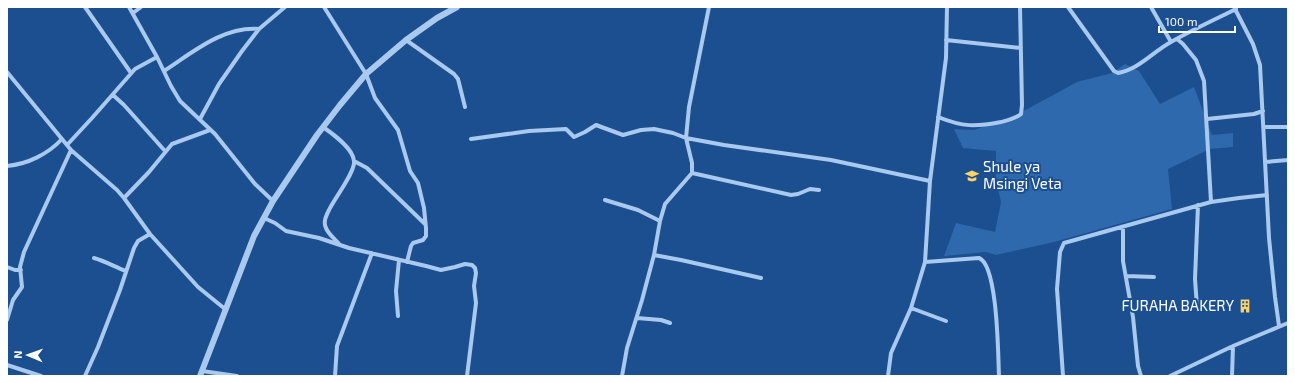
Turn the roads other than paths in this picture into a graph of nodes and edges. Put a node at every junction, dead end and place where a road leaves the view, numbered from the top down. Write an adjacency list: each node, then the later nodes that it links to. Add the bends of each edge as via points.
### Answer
1 (85, 7): 23 (street)
2 (129, 7): 13 (street)
3 (141, 7): 13 (street)
4 (285, 7): 14 (street)
5 (324, 7): 24 (street)
6 (458, 7): 16 (street)
7 (709, 7): 35 (street, via 689,107)
8 (947, 7): 17 (street)
9 (1020, 7): 19 (street)
10 (1068, 7): 18 (street, via 1118,73)
11 (1151, 7): 18 (street)
12 (1235, 8): 15 (street); 27 (street, via 1253,44 1260,65)
13 (133, 13): 20 (street)
14 (259, 29): 21 (street, via 239,30 212,40); 29 (street, via 230,67)
15 (1176, 39): 18 (street); 30 (street, via 1190,51 1201,70)
16 (406, 40): 24 (street); 26 (street, via 454,74 458,79)
17 (946, 40): 19 (street); 28 (street)
18 (1171, 42)
19 (1021, 48): 28 (street, via 1022,105 1021,114 1016,119 969,126)
20 (158, 57): 21 (street); 23 (street, via 140,65)
21 (164, 71): 29 (street, via 180,101)
22 (7, 72): 36 (street)
23 (131, 73): 25 (street)
24 (366, 74): 31 (street); 56 (street, via 375,98 401,137 408,166 420,187)
25 (113, 95): 38 (street); 40 (street)
26 (465, 107)
27 (1263, 111): 30 (street); 32 (street)
28 (938, 117): 46 (street)
29 (200, 119): 34 (street)
30 (1207, 119): 52 (street)
31 (323, 127): 42 (street, via 341,140); 51 (street)
32 (1264, 127): 33 (street); 43 (street)
33 (1288, 127)
34 (210, 130): 40 (street, via 172,144); 51 (street, via 255,184)
35 (686, 138): 37 (street, via 650,129 622,135 596,125 574,137 566,129); 45 (street); 46 (street, via 830,160)
36 (62, 139): 38 (street); 44 (street, via 39,157)
37 (471, 139)
38 (67, 145): 39 (street)
39 (71, 150): 49 (street); 67 (street, via 24,252)
40 (165, 152): 49 (street)
41 (1288, 160): 43 (street)
42 (354, 161): 56 (street, via 372,172); 59 (street, via 325,219 326,229)
43 (1265, 162): 48 (street)
44 (7, 166)
45 (692, 173): 47 (street, via 791,195 810,189); 55 (street, via 665,204)
46 (930, 181): 65 (street)
47 (819, 190)
48 (1267, 195): 52 (street); 81 (street)
49 (124, 198): 58 (street)
50 (605, 200): 55 (street, via 638,210)
51 (273, 201): 54 (street)
52 (1211, 202): 53 (street)
53 (1198, 206): 57 (street); 72 (street, via 1195,279)
54 (264, 218): 59 (street, via 275,222 286,231); 74 (street, via 254,236)
55 (660, 221): 61 (street)
56 (426, 225): 64 (street, via 425,239 410,246)
57 (1123, 227): 69 (street, via 1123,261); 93 (street, via 1069,241 1062,246 1058,261 1057,288)
58 (150, 234): 68 (street, via 138,241); 74 (street, via 198,287)
59 (340, 245): 60 (street)
60 (372, 252): 63 (street); 88 (street, via 337,346)
61 (654, 255): 71 (street); 76 (street)
62 (94, 258): 68 (street)
63 (399, 260): 64 (street); 75 (street, via 396,291)
64 (407, 262): 89 (street, via 441,270 469,263 475,268 476,303)
65 (925, 262): 73 (street); 92 (street, via 979,258 987,264 995,305)
66 (7, 267): 67 (street)
67 (21, 270): 77 (street, via 22,287 13,300)
68 (126, 270): 86 (street)
69 (1126, 276): 70 (street); 94 (street)
70 (1154, 277)
71 (761, 278)
72 (1197, 307)
73 (911, 308): 78 (street); 91 (street, via 892,352)
74 (225, 309): 84 (street)
75 (398, 316)
76 (637, 318): 79 (street); 90 (street, via 627,348)
77 (7, 320)
78 (946, 321)
79 (670, 323)
80 (1288, 324): 81 (street)
81 (1279, 326): 82 (street)
82 (1233, 346): 95 (street); 96 (street)
83 (7, 365): 85 (street)
84 (201, 373): 87 (street)
85 (41, 376)
86 (85, 376)
87 (237, 376)
88 (335, 376)
89 (467, 376)
90 (622, 376)
91 (888, 376)
92 (999, 376)
93 (1063, 376)
94 (1141, 376)
95 (1170, 376)
96 (1232, 376)

